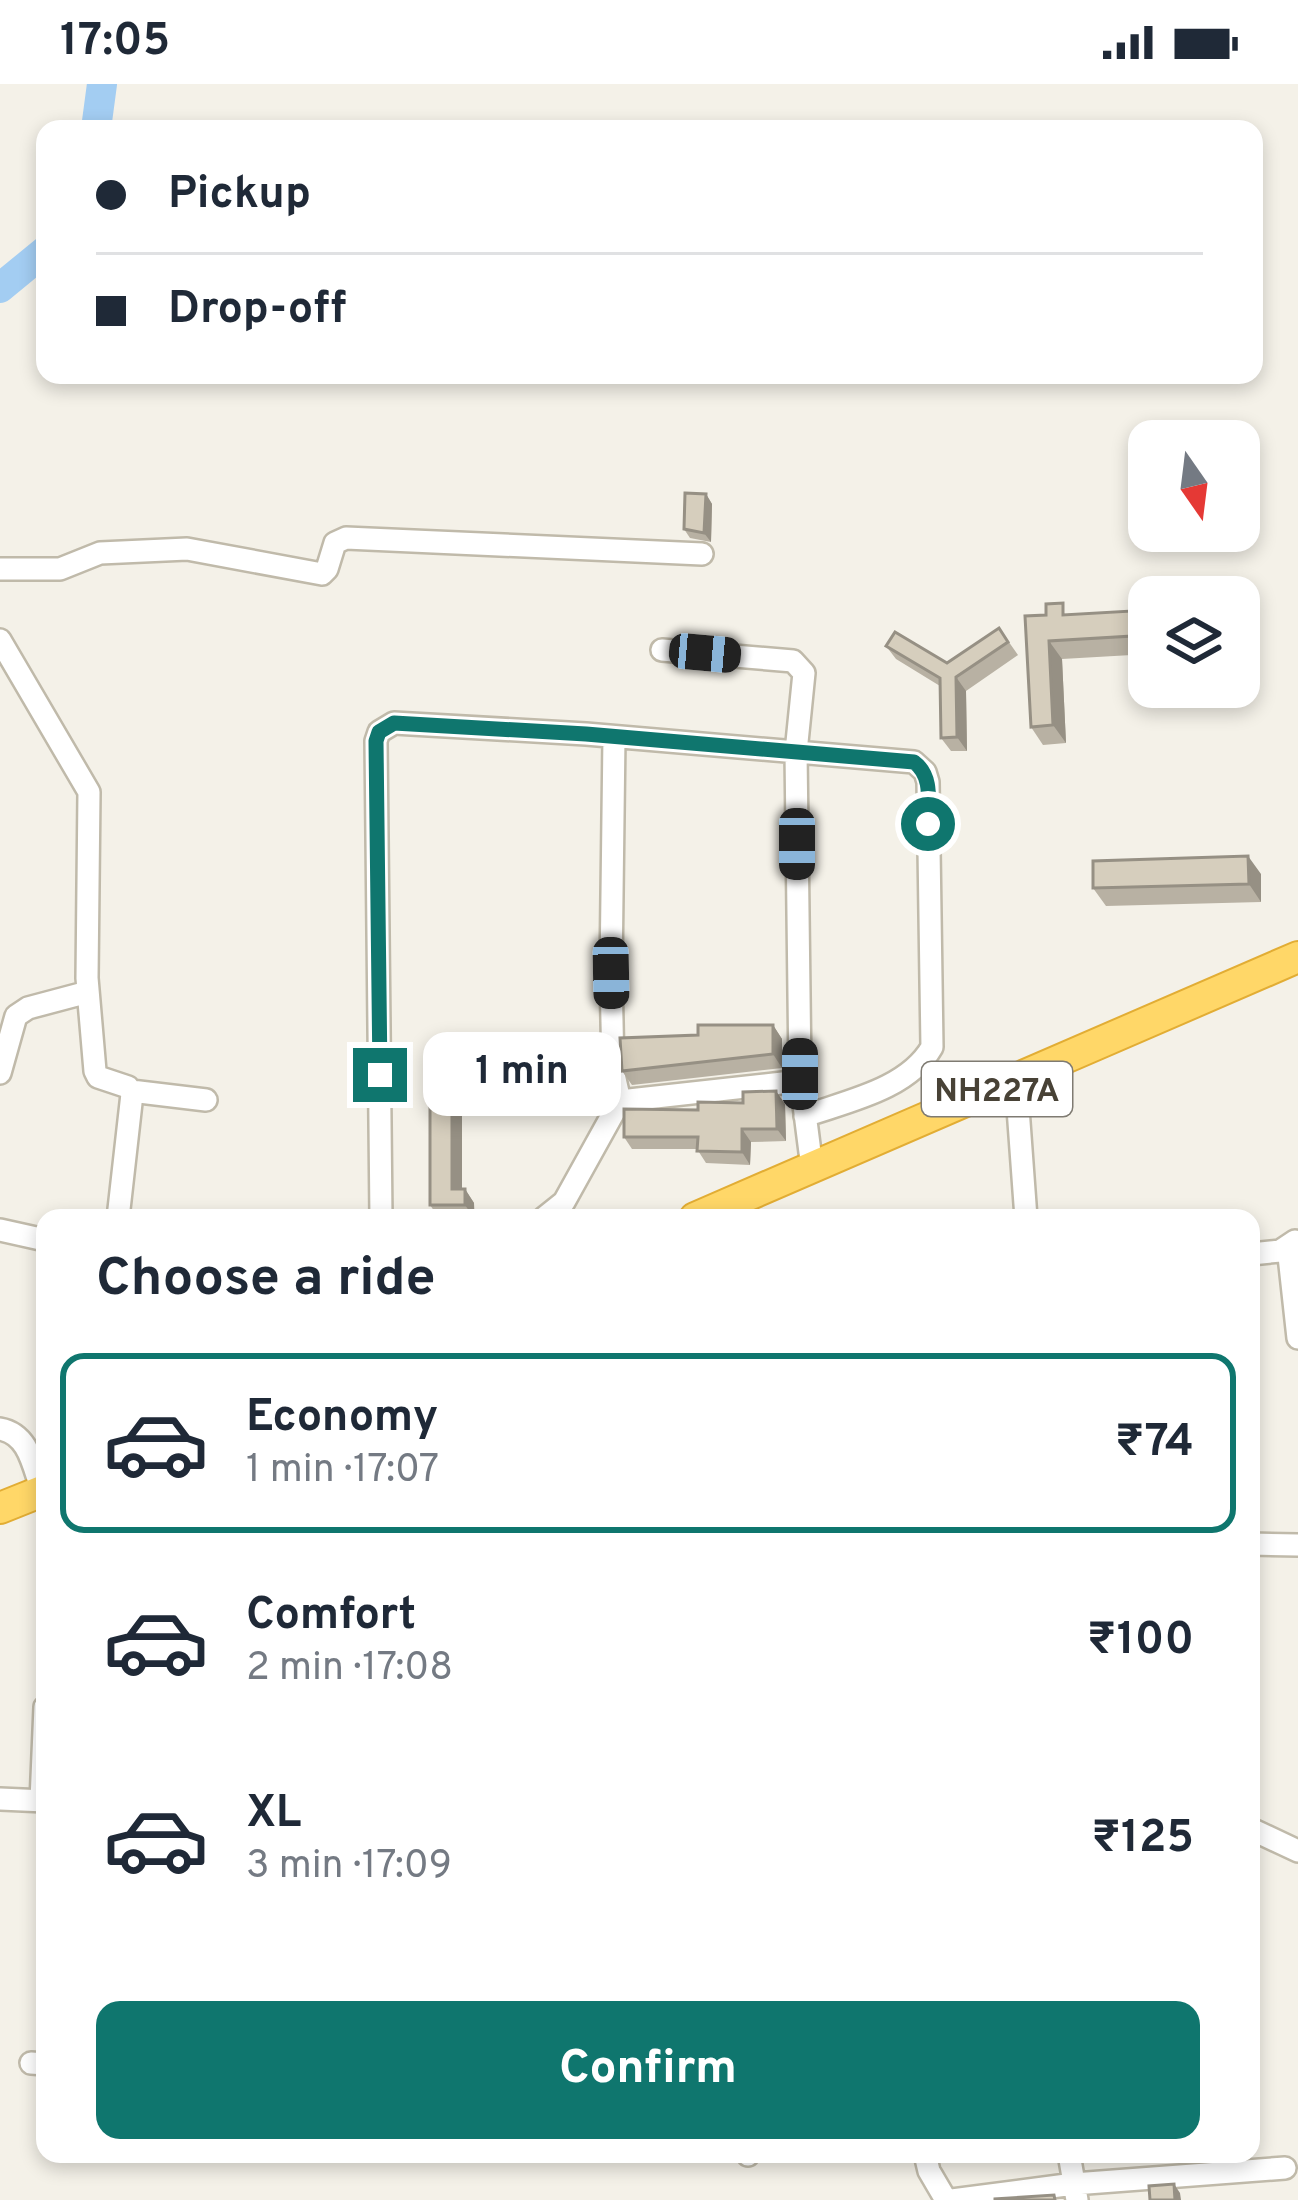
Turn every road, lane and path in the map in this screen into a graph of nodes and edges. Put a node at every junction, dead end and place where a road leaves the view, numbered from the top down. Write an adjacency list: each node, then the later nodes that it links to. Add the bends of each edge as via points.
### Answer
1 (702, 554): 2 (street, via 346,538 335,543 322,574 188,548 100,553 60,569)
2 (0, 569)
3 (0, 640): 8 (street, via 89,792)
4 (662, 650): 6 (street, via 798,663 804,673)
5 (614, 737): 6 (street); 14 (street, via 611,973); 18 (street, via 394,723 379,732)
6 (796, 752): 10 (street); 15 (street, via 914,762 928,782 932,1047 916,1069 885,1087)
7 (1298, 957): 11 (highway, NH227A)
8 (88, 992): 9 (street, via 16,1016); 12 (street, via 96,1074)
9 (0, 1073)
10 (800, 1081): 14 (street); 15 (street)
11 (1016, 1081): 16 (highway, NH227A); 21 (street)
12 (131, 1091): 13 (street); 17 (street)
13 (206, 1100)
14 (620, 1100): 19 (street)
15 (805, 1116): 16 (street)
16 (812, 1168): 20 (highway, NH227A)
17 (119, 1209)
18 (381, 1209)
19 (555, 1209)
20 (716, 1209)
21 (1025, 1209)
22 (0, 1230): 23 (street)
23 (36, 1238)
24 (1293, 1243): 25 (street); 26 (street)
25 (1260, 1252)
26 (1298, 1338)
27 (0, 1429): 28 (street, via 24,1443)
28 (36, 1471)
29 (36, 1493): 30 (highway)
30 (0, 1508)
31 (1260, 1544): 32 (street)
32 (1298, 1545)
33 (0, 1799): 34 (street)
34 (36, 1801)
35 (1260, 1833): 36 (street)
36 (1298, 1851)
37 (928, 2163): 40 (street)
38 (1285, 2168): 39 (street)
39 (1076, 2192): 40 (street)
40 (949, 2200)

